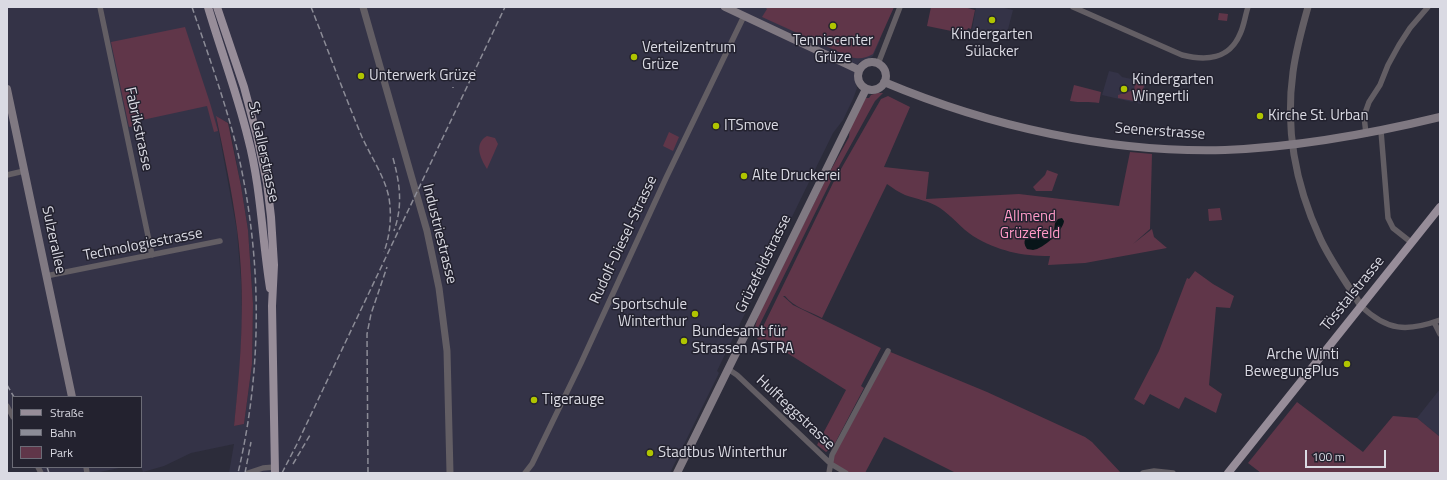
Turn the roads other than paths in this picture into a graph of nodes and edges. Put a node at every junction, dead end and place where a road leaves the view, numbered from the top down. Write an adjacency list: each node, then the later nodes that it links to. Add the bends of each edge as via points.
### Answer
1 (100, 7): 26 (street, Fabrikstrasse)
2 (208, 7): 28 (main road, St. Gallerstrasse, via 248,138 258,185)
3 (217, 7): 28 (main road, St. Gallerstrasse, via 244,87 264,170 274,246)
4 (363, 7): 41 (street, Industriestrasse, via 427,231 438,282 447,351)
5 (725, 7): 11 (main road)
6 (900, 7): 12 (street)
7 (1073, 7): 8 (street, via 1182,55 1206,59 1222,54 1233,45 1240,33)
8 (1248, 7)
9 (1308, 7): 20 (street, via 1293,72 1290,102)
10 (1428, 7): 19 (street, via 1399,45 1369,102 1364,116)
11 (744, 16): 13 (main road); 42 (street, Rudolf-Diesel-Strasse, via 581,363 532,464)
12 (878, 64): 13 (main road, via 870,62); 14 (main road, via 884,69)
13 (859, 70): 16 (main road, via 858,79)
14 (884, 82): 16 (main road, via 874,90); 20 (main road, Seenerstrasse, via 929,100 989,119 1096,142 1212,150)
15 (7, 89): 21 (main road, Sulzerallee)
16 (866, 89): 34 (main road, Grüzefeldstrasse)
17 (1440, 117): 18 (main road, Seenerstrasse)
18 (1381, 131): 19 (main road, Seenerstrasse); 25 (street, via 1388,218 1393,228)
19 (1366, 134): 20 (main road, Seenerstrasse)
20 (1292, 145): 29 (street, via 1298,177 1314,223 1327,251)
21 (24, 171): 22 (street); 27 (main road, Sulzerallee)
22 (7, 175)
23 (1440, 207): 25 (main road, Tösstalstrasse)
24 (220, 241): 26 (street, Technologiestrasse)
25 (1412, 243): 29 (main road, Tösstalstrasse)
26 (152, 255): 27 (street, Technologiestrasse)
27 (46, 276): 35 (main road, Sulzerallee)
28 (272, 306): 39 (main road, St. Gallerstrasse)
29 (1361, 306): 31 (street, via 1384,323 1396,327 1412,328); 48 (main road, Tösstalstrasse)
30 (1440, 320): 31 (street)
31 (1434, 322): 32 (street)
32 (1440, 334)
33 (888, 351): 38 (street, via 832,455)
34 (728, 369): 38 (street, Hulfteggstrasse, via 737,374); 43 (main road, Grüzefeldstrasse)
35 (72, 396)
36 (7, 406): 37 (street)
37 (12, 415)
38 (831, 464): 44 (street); 45 (street, Hulfteggstrasse)
39 (275, 470): 40 (street, via 263,468)
40 (248, 473)
41 (450, 473)
42 (525, 473)
43 (677, 473)
44 (829, 473)
45 (846, 473)
46 (1143, 473): 47 (street)
47 (1173, 473)
48 (1228, 473)

